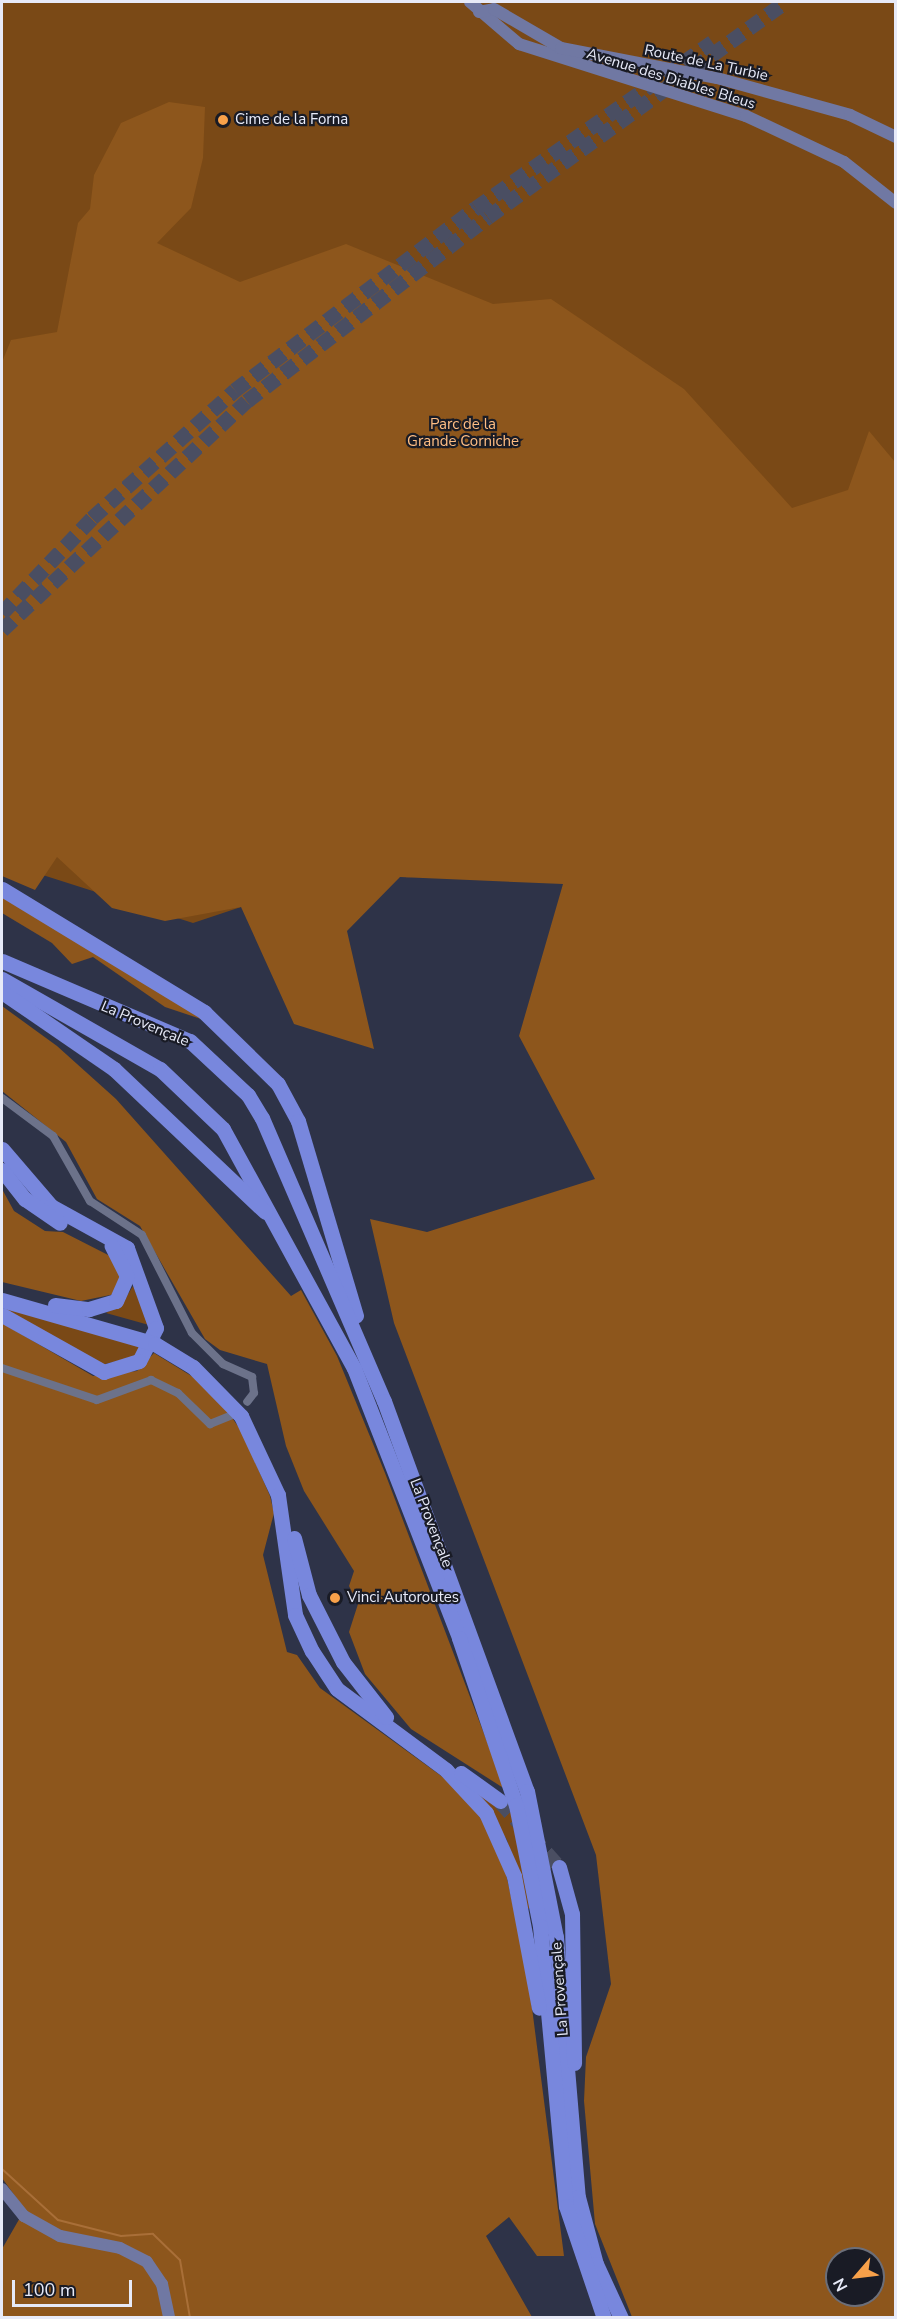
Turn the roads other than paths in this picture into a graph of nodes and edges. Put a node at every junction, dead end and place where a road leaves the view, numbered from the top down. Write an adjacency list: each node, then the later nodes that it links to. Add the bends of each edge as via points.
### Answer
1 (470, 2): 2 (main road, Avenue des Diables Bleus)
2 (478, 12): 3 (main road, Route de La Turbie, via 494,9 561,48 717,78 850,115); 4 (main road, Avenue des Diables Bleus, via 538,53 746,116 844,162)
3 (896, 137)
4 (896, 203)
5 (2, 889): 20 (highway, via 204,1012 278,1084 298,1120)
6 (2, 961): 20 (highway, La Provençale, via 190,1041 248,1095)
7 (2, 979): 12 (highway, La Provençale, via 177,1082 228,1135)
8 (2, 992): 12 (highway, via 114,1069)
9 (2, 1098): 21 (street, via 52,1136 90,1201 142,1235 192,1333 223,1364 252,1377 254,1393)
10 (2, 1149): 16 (highway, via 51,1206 127,1248 156,1328 139,1361 104,1372 87,1368)
11 (2, 1170): 15 (highway, via 42,1212 115,1248 126,1269 122,1294 107,1306)
12 (276, 1222): 25 (highway, La Provençale, via 364,1391 503,1762 540,1926)
13 (2, 1291): 15 (highway)
14 (2, 1300): 17 (highway)
15 (43, 1304): 17 (highway)
16 (2, 1316)
17 (134, 1331): 18 (highway)
18 (169, 1347): 23 (highway, via 222,1384 264,1440 285,1496 309,1595 354,1679 406,1734); 25 (highway, via 219,1391 264,1456 278,1495 295,1615 326,1677 458,1780 494,1824 518,1892)
19 (2, 1368): 22 (street, via 97,1400 151,1380 178,1393 210,1424)
20 (373, 1374): 26 (highway, La Provençale, via 493,1687 532,1809 556,1937)
21 (247, 1402)
22 (230, 1416)
23 (500, 1801)
24 (559, 1867): 26 (highway, via 573,1936)
25 (552, 2085): 29 (highway, La Provençale, via 566,2206 581,2263)
26 (570, 2131): 30 (highway, La Provençale, via 588,2238)
27 (2, 2189): 28 (main road, via 24,2216 60,2236 120,2248 147,2262 162,2284)
28 (169, 2318)
29 (604, 2318)
30 (621, 2318)

